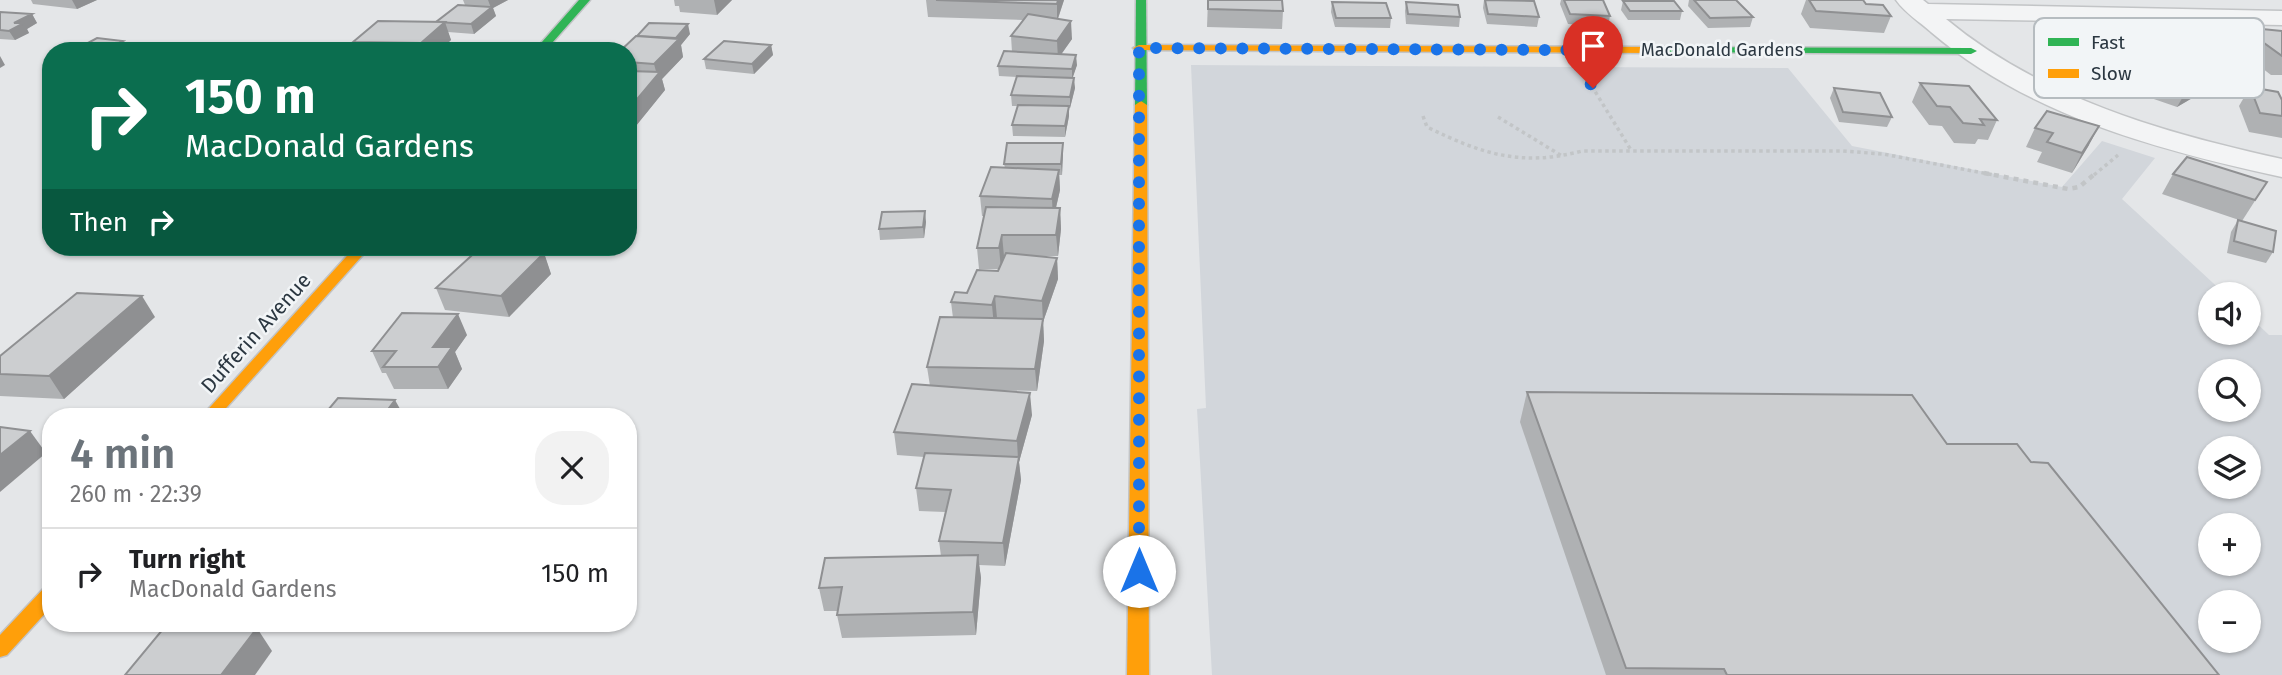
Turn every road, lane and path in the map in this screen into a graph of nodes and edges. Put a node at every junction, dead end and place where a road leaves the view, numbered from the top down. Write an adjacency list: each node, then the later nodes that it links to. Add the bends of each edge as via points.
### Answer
1 (585, 0): 5 (street)
2 (1140, 0): 6 (street)
3 (1915, 6): 4 (street); 8 (street)
4 (2282, 18)
5 (547, 42)
6 (1139, 48): 7 (street, MacDonald Gardens); 21 (street)
7 (1569, 50): 8 (street, MacDonald Gardens); 13 (path)
8 (1971, 51): 9 (street)
9 (2034, 87)
10 (2059, 98): 16 (street, via 2116,123)
11 (1423, 116): 15 (path, via 1427,127 1473,149 1523,159)
12 (1498, 117): 15 (path)
13 (1632, 151): 14 (path, via 1862,152 2068,189 2079,187); 15 (path, via 1582,150)
14 (2121, 152)
15 (1563, 157)
16 (2282, 168)
17 (354, 256): 18 (street, Dufferin Avenue)
18 (217, 408)
19 (42, 603): 20 (street)
20 (0, 649)
21 (1139, 675)

